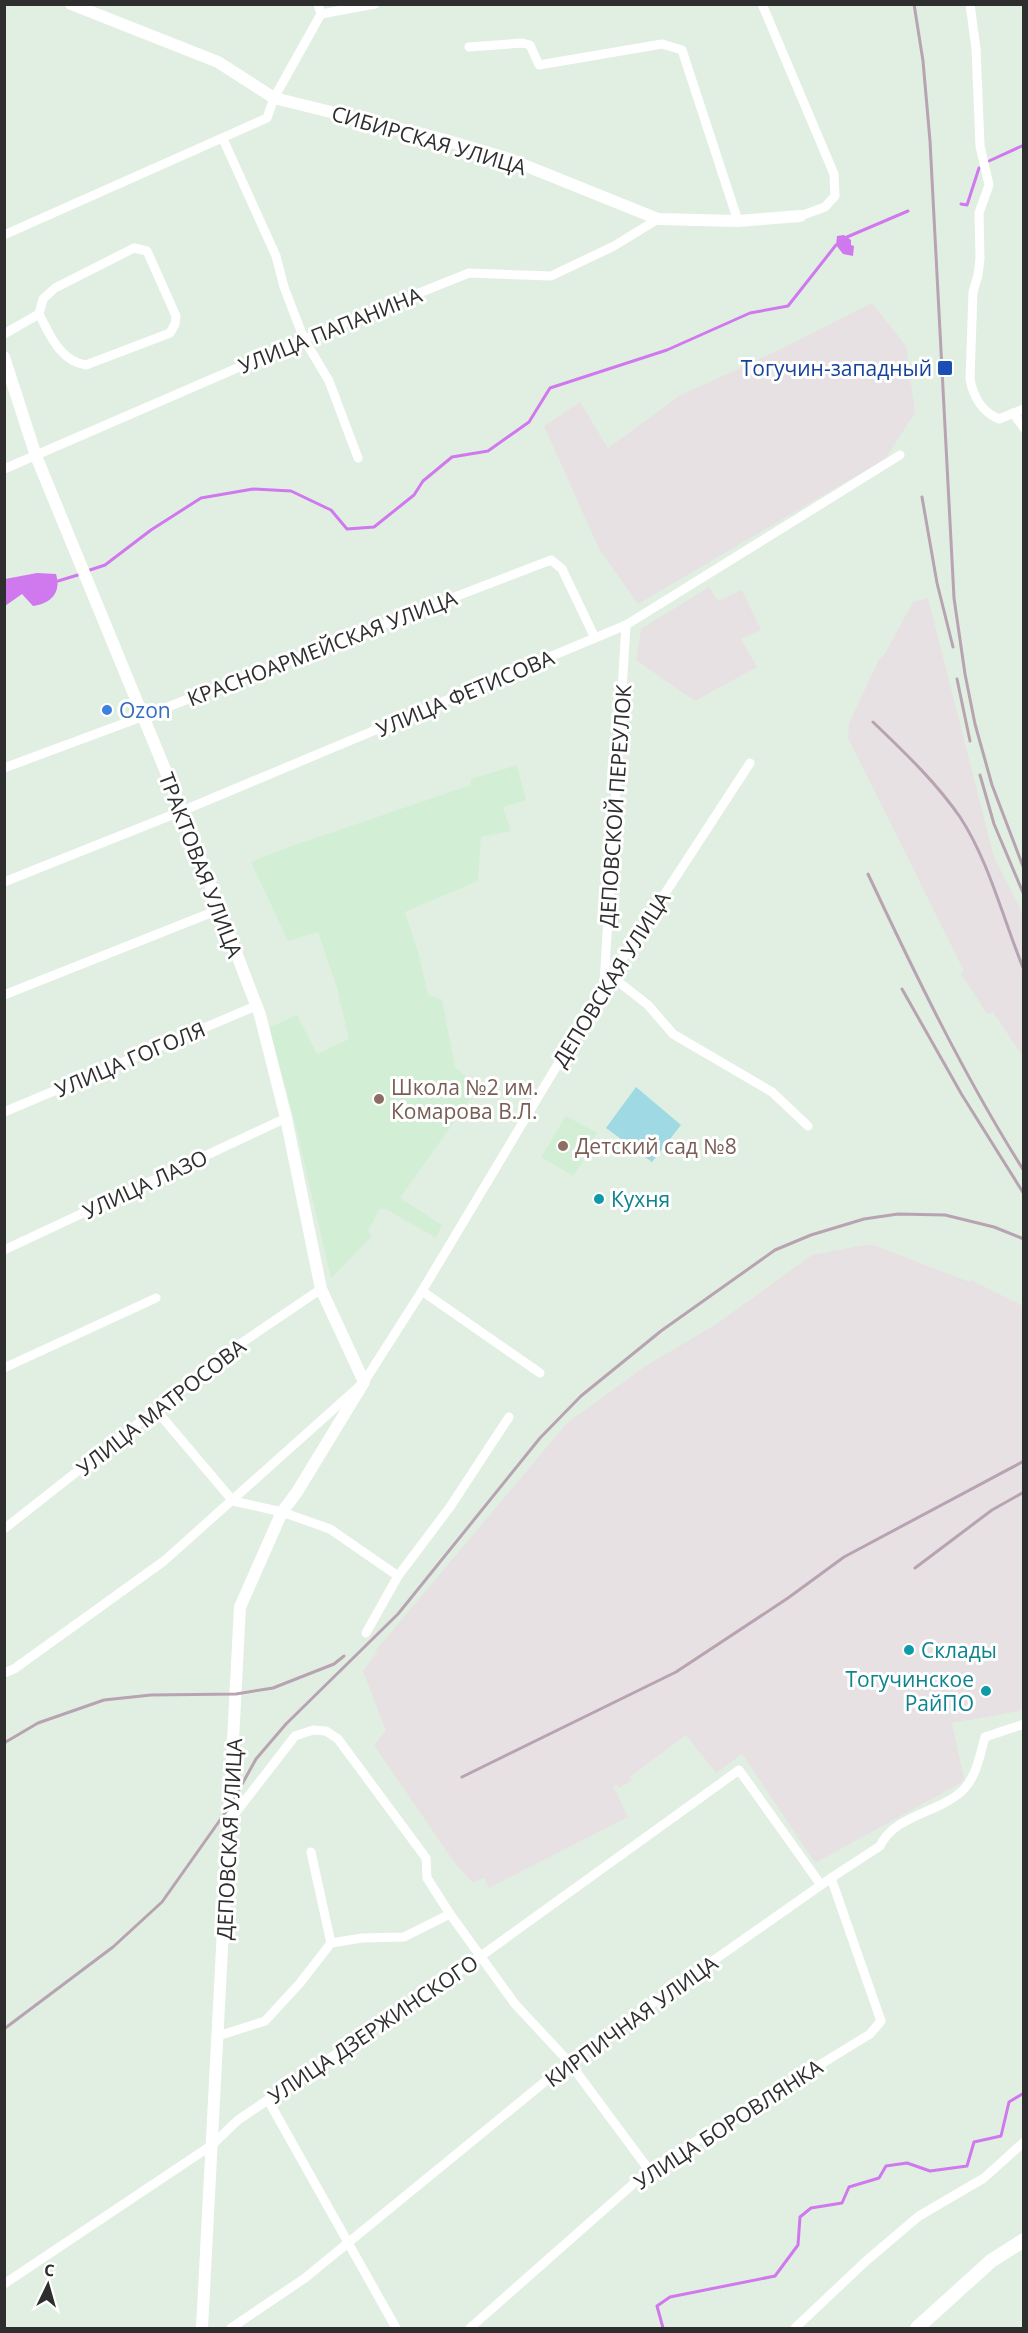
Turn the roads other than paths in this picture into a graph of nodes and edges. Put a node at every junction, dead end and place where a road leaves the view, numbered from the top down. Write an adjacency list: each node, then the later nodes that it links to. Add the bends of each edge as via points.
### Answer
1 (71, 4): 7 (street, СИБИРСКАЯ УЛИЦА, via 218,62)
2 (375, 4): 5 (street)
3 (762, 4): 9 (street, via 834,174 835,196 825,207)
4 (970, 4): 18 (street, via 980,146 989,185 980,213 970,379 972,393 992,416 999,419)
5 (319, 9): 7 (street)
6 (470, 47): 11 (street, via 530,45 539,65 662,44 682,50)
7 (274, 98): 8 (street, via 267,118); 10 (street, СИБИРСКАЯ УЛИЦА, via 509,159)
8 (223, 139): 12 (street); 15 (street, via 276,256)
9 (800, 216): 11 (street, СИБИРСКАЯ УЛИЦА)
10 (658, 219): 11 (street, СИБИРСКАЯ УЛИЦА); 15 (street, УЛИЦА ПАПАНИНА, via 614,246 551,276 469,273)
11 (738, 221)
12 (4, 236)
13 (39, 314): 13 (street, via 63,356 75,364 86,365 170,333 176,316 147,251 134,248 55,288 42,299); 14 (street)
14 (4, 334)
15 (304, 339): 21 (street, УЛИЦА ПАПАНИНА); 22 (street, via 329,381)
16 (4, 357): 21 (street, ТРАКТОВАЯ УЛИЦА)
17 (1023, 409): 18 (street)
18 (1013, 413): 19 (street)
19 (1023, 429)
20 (900, 454): 24 (street, УЛИЦА ФЕТИСОВА)
21 (36, 456): 23 (street, УЛИЦА ПАПАНИНА); 26 (street, ТРАКТОВАЯ УЛИЦА)
22 (358, 458)
23 (4, 469)
24 (627, 625): 25 (street, УЛИЦА ФЕТИСОВА); 33 (street, ДЕПОВСКОЙ ПЕРЕУЛОК)
25 (595, 638): 26 (street, КРАСНОАРМЕЙСКАЯ УЛИЦА, via 562,569 551,560); 29 (street, УЛИЦА ФЕТИСОВА)
26 (144, 717): 28 (street, КРАСНОАРМЕЙСКАЯ УЛИЦА); 29 (street, ТРАКТОВАЯ УЛИЦА)
27 (750, 763): 32 (street, ДЕПОВСКАЯ УЛИЦА)
28 (4, 768)
29 (182, 811): 30 (street, УЛИЦА ФЕТИСОВА); 31 (street, ТРАКТОВАЯ УЛИЦА)
30 (4, 882)
31 (218, 910): 34 (street); 35 (street, ТРАКТОВАЯ УЛИЦА)
32 (611, 976): 33 (street, ДЕПОВСКАЯ УЛИЦА); 38 (street, via 648,1005 673,1034 772,1092)
33 (604, 987): 41 (street, ДЕПОВСКАЯ УЛИЦА)
34 (4, 995)
35 (255, 1006): 36 (street, УЛИЦА ГОГОЛЯ); 37 (street, ТРАКТОВАЯ УЛИЦА)
36 (4, 1112)
37 (286, 1119): 39 (street, УЛИЦА ЛАЗО); 40 (street, ТРАКТОВАЯ УЛИЦА)
38 (808, 1126)
39 (4, 1250)
40 (321, 1290): 45 (street, ТРАКТОВАЯ УЛИЦА); 46 (street, УЛИЦА МАТРОСОВА, via 234,1348)
41 (422, 1291): 44 (street); 45 (street, ДЕПОВСКАЯ УЛИЦА)
42 (156, 1298): 43 (street)
43 (4, 1368)
44 (540, 1373)
45 (364, 1382): 48 (street, ДЕПОВСКАЯ УЛИЦА); 49 (street, ДЕПОВСКАЯ УЛИЦА)
46 (156, 1410): 48 (street); 50 (street, УЛИЦА МАТРОСОВА)
47 (509, 1417): 51 (street, via 450,1507)
48 (233, 1501): 49 (street); 53 (street, ДЕПОВСКАЯ УЛИЦА, via 164,1561)
49 (282, 1512): 51 (street, via 330,1529); 55 (street, ДЕПОВСКАЯ УЛИЦА, via 240,1607)
50 (4, 1529)
51 (398, 1576): 52 (street)
52 (366, 1633)
53 (4, 1673)
54 (1023, 1724): 57 (street, КИРПИЧНАЯ УЛИЦА, via 985,1737 976,1771 965,1788 900,1826 880,1846)
55 (230, 1820): 59 (street, via 295,1736 313,1730 326,1731 338,1739 426,1858 427,1878); 62 (street, ДЕПОВСКАЯ УЛИЦА)
56 (311, 1852): 60 (street)
57 (831, 1878): 58 (street, КИРПИЧНАЯ УЛИЦА); 67 (street, УЛИЦА БОРОВЛЯНКА, via 881,2021 870,2034)
58 (821, 1885): 61 (street, УЛИЦА ДЗЕРЖИНСКОГО, via 739,1770); 63 (street, КИРПИЧНАЯ УЛИЦА)
59 (450, 1914): 60 (street, via 404,1937); 61 (street)
60 (331, 1943): 62 (street, via 265,2021)
61 (481, 1956): 63 (street, via 515,2004); 64 (street, УЛИЦА ДЗЕРЖИНСКОГО)
62 (218, 2036): 66 (street, ДЕПОВСКАЯ УЛИЦА)
63 (569, 2062): 67 (street); 69 (street, КИРПИЧНАЯ УЛИЦА)
64 (268, 2100): 66 (street, УЛИЦА ДЗЕРЖИНСКОГО, via 237,2120); 69 (street)
65 (1023, 2142): 75 (street, via 984,2178 919,2216)
66 (212, 2145): 70 (street, УЛИЦА ДЗЕРЖИНСКОГО); 71 (street, ДЕПОВСКАЯ УЛИЦА)
67 (649, 2170): 74 (street, УЛИЦА БОРОВЛЯНКА)
68 (1023, 2240): 76 (main road, via 991,2261)
69 (348, 2243): 72 (street, КИРПИЧНАЯ УЛИЦА, via 305,2278); 73 (street)
70 (4, 2284)
71 (202, 2328)
72 (231, 2328)
73 (396, 2328)
74 (471, 2328)
75 (795, 2328)
76 (917, 2328)

